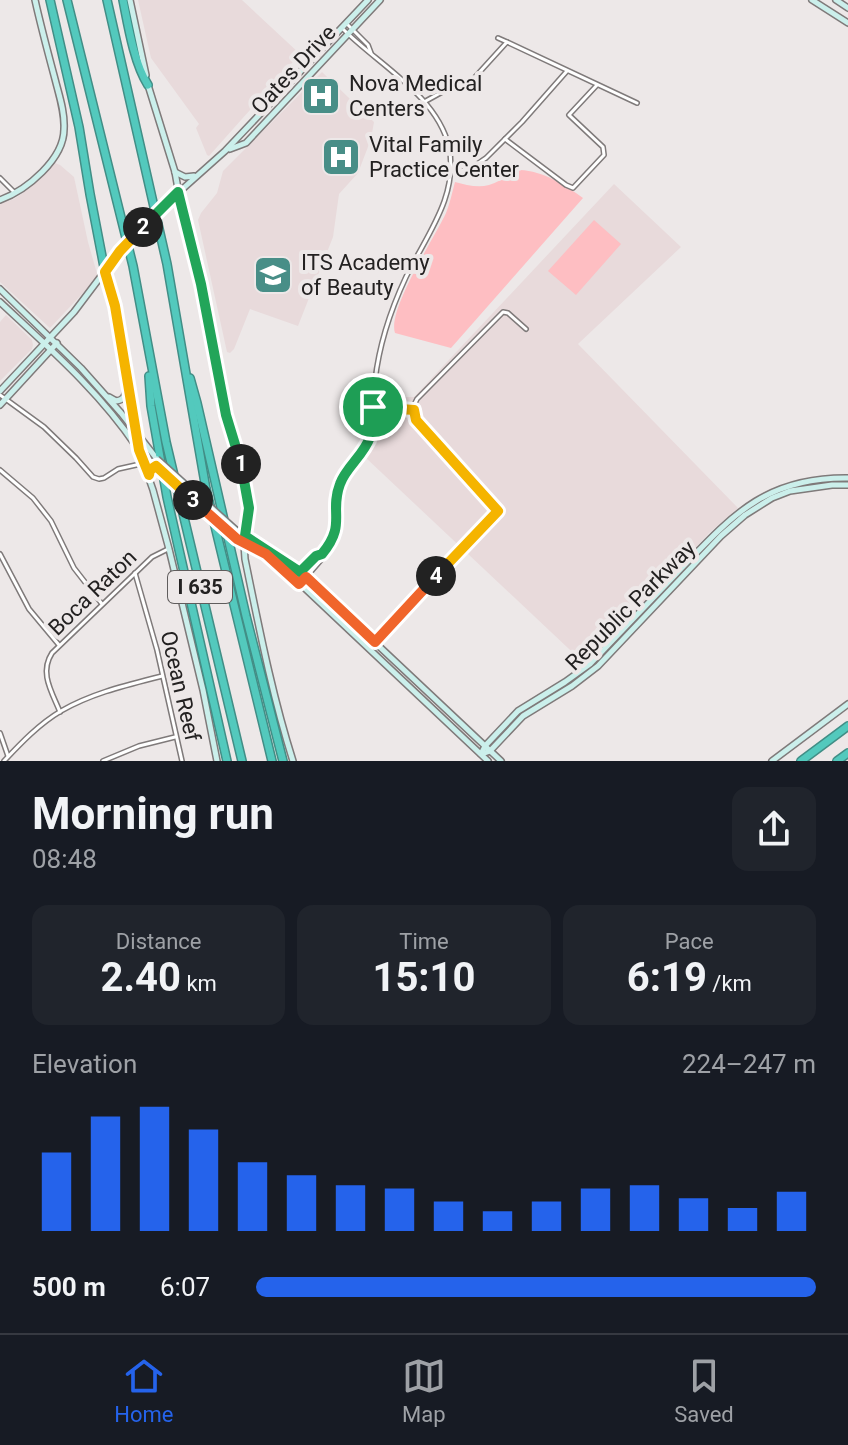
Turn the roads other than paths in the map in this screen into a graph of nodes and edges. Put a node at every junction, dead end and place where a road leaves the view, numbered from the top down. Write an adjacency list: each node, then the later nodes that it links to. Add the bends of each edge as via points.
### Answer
1 (35, 0): 31 (main road, via 61,105 63,139 35,179)
2 (50, 0): 33 (highway)
3 (67, 0): 41 (highway, I 635, via 133,266)
4 (107, 0): 42 (highway, I 635)
5 (123, 0): 18 (highway)
6 (130, 0): 18 (main road)
7 (368, 0): 13 (main road, Oates Drive)
8 (380, 0): 14 (main road, Oates Drive)
9 (812, 0): 12 (main road)
10 (836, 0): 11 (main road)
11 (848, 8)
12 (848, 23)
13 (344, 25): 14 (street); 20 (main road, Oates Drive)
14 (350, 31): 21 (main road, Oates Drive); 22 (street)
15 (498, 38): 16 (street)
16 (507, 42): 17 (street); 22 (street, via 466,87 453,86)
17 (567, 71): 19 (street); 24 (street)
18 (148, 85): 27 (main road)
19 (597, 85): 23 (street); 24 (street, via 569,115 603,147 604,155 573,188)
20 (286, 87): 21 (main road); 25 (main road, Oates Drive)
21 (292, 94): 25 (main road, Oates Drive, via 246,143)
22 (424, 102): 28 (street, via 449,147)
23 (637, 103)
24 (505, 139): 28 (street, via 468,170)
25 (225, 151): 26 (main road, Oates Drive)
26 (206, 170): 27 (main road, via 191,177); 30 (main road, Oates Drive)
27 (175, 172): 30 (main road)
28 (450, 172): 47 (street, via 440,215 393,311 378,361)
29 (0, 178): 31 (street)
30 (178, 192): 33 (main road, Oates Drive, bridge); 57 (main road, via 245,481 249,508)
31 (15, 193): 32 (main road)
32 (0, 200)
33 (105, 272): 37 (main road, Oates Drive); 43 (main road)
34 (0, 289): 37 (main road)
35 (0, 302): 38 (main road)
36 (526, 329): 48 (street, via 503,312 417,399)
37 (50, 337): 38 (main road, Oates Drive); 39 (main road)
38 (45, 343): 40 (main road); 45 (main road, Oates Drive)
39 (57, 343): 40 (main road, Oates Drive); 44 (main road)
40 (51, 350): 45 (main road, Oates Drive); 50 (main road)
41 (148, 351): 87 (highway, via 167,497); 88 (highway, I 635)
42 (185, 361): 89 (highway, I 635, via 206,489); 90 (highway)
43 (127, 377): 44 (main road, via 122,400); 49 (main road)
44 (104, 394): 49 (main road)
45 (2, 395): 46 (main road, Oates Drive); 51 (street, via 44,427 96,479)
46 (0, 405)
47 (373, 407): 48 (street); 61 (street, via 370,438 339,485 336,531)
48 (414, 410): 69 (street, via 416,420 498,511)
49 (135, 433): 50 (main road); 52 (main road)
50 (139, 450): 51 (main road); 52 (main road)
51 (145, 463): 54 (main road)
52 (158, 466): 54 (main road); 57 (main road, bridge); 57 (main road, bridge)
53 (0, 470): 68 (street, via 51,521 74,568)
54 (149, 475): 58 (main road)
55 (848, 478): 73 (main road, Republic Parkway, via 788,485 756,500 725,523 590,664)
56 (848, 485): 73 (main road, Republic Parkway, via 790,491 745,515 598,666)
57 (244, 540): 59 (main road); 62 (main road); 63 (main road)
58 (169, 549): 64 (street, Boca Raton); 86 (main road)
59 (256, 549): 62 (main road); 66 (main road)
60 (0, 554): 70 (street, via 29,609)
61 (322, 554): 63 (street); 65 (street)
62 (245, 559): 91 (main road)
63 (300, 572): 65 (main road); 66 (street)
64 (135, 573): 68 (street, Boca Raton); 72 (street, Ocean Reef)
65 (306, 577): 67 (street); 69 (main road)
66 (294, 578): 67 (main road)
67 (299, 584): 71 (main road)
68 (102, 604): 70 (street, Boca Raton)
69 (375, 642): 71 (street); 79 (main road)
70 (59, 645): 75 (street, Boca Raton, via 45,670)
71 (369, 649): 81 (main road)
72 (162, 676): 75 (street, via 101,693); 78 (street, Ocean Reef)
73 (539, 701): 79 (main road, Republic Parkway)
74 (848, 704): 94 (main road)
75 (60, 712): 82 (street)
76 (848, 726): 95 (highway)
77 (0, 733): 82 (street)
78 (176, 737): 84 (street); 85 (street, Ocean Reef)
79 (487, 748): 81 (main road, Republic Parkway); 93 (main road)
80 (848, 753): 96 (highway)
81 (481, 754): 92 (main road)
82 (8, 756): 83 (street)
83 (4, 761)
84 (103, 761)
85 (182, 761)
86 (217, 761)
87 (227, 761)
88 (242, 761)
89 (272, 761)
90 (283, 761)
91 (293, 761)
92 (488, 761)
93 (501, 761)
94 (772, 761)
95 (801, 761)
96 (837, 761)

